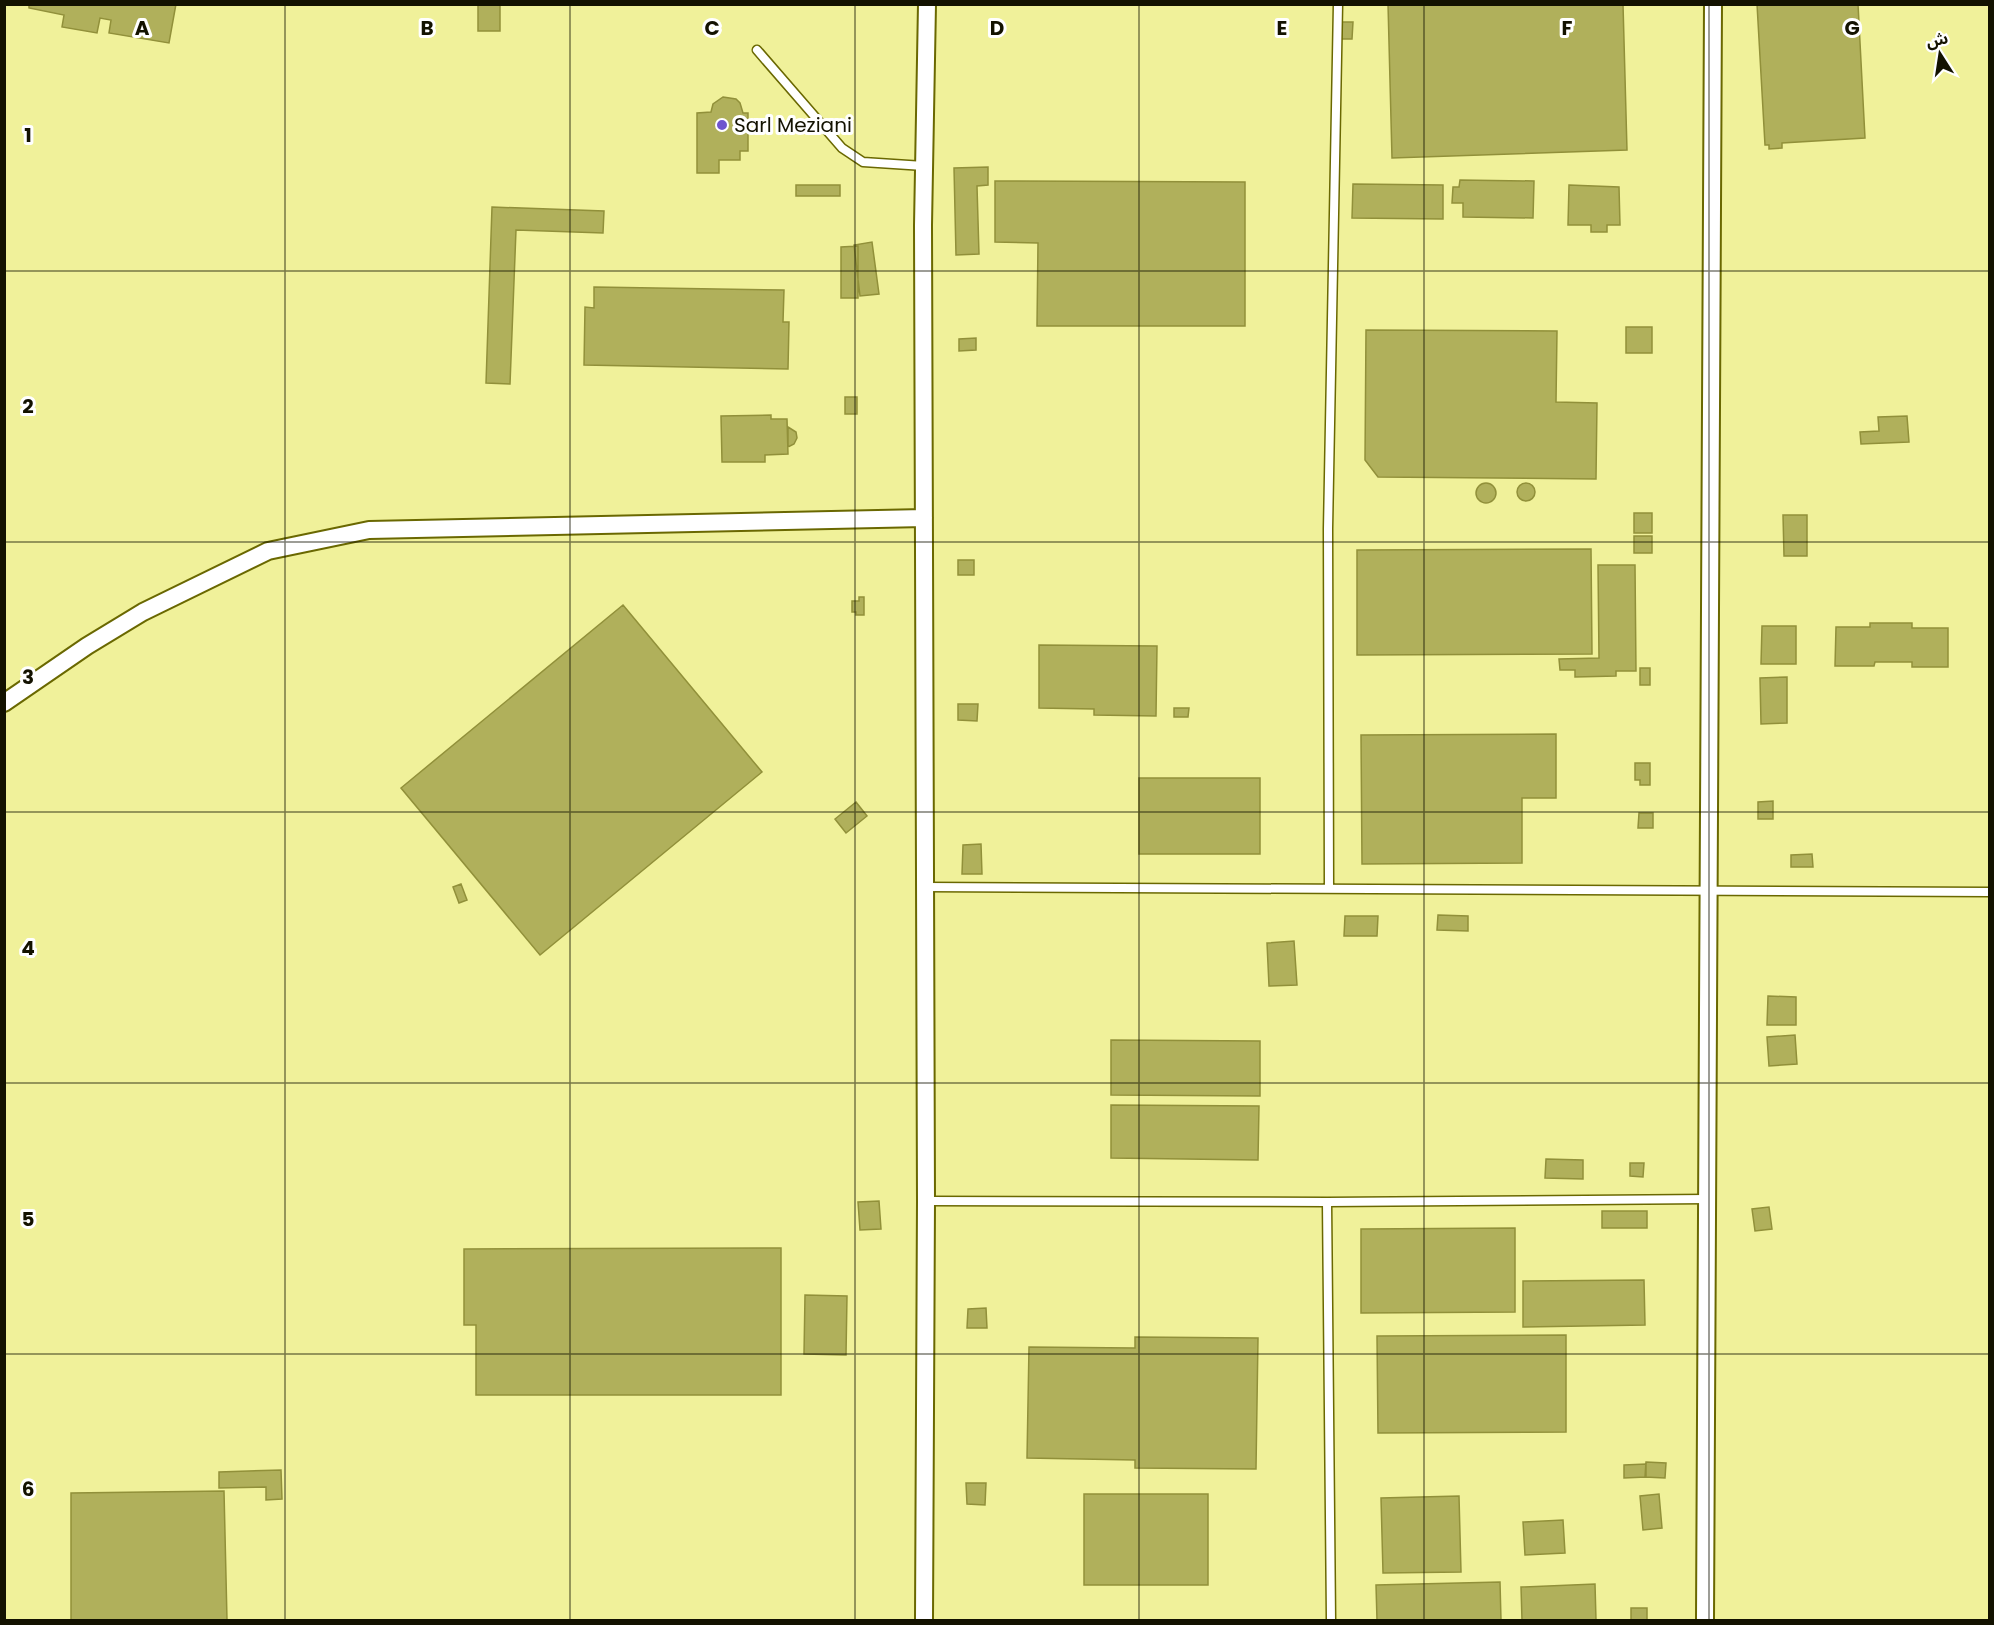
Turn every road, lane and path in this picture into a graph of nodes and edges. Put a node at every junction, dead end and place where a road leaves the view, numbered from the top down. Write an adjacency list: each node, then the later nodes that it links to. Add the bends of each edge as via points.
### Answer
1 (927, 4): 5 (street)
2 (1338, 4): 9 (lane, via 1328,529)
3 (1713, 4): 10 (street)
4 (757, 50): 5 (lane, via 842,148 863,162)
5 (924, 166): 6 (street)
6 (924, 518): 7 (street, via 369,530 267,551 144,612); 8 (street)
7 (4, 703)
8 (925, 886): 9 (lane); 13 (street)
9 (1329, 888): 10 (lane)
10 (1710, 890): 11 (lane); 12 (street)
11 (1989, 892)
12 (1708, 1199): 14 (lane); 17 (street)
13 (926, 1201): 14 (lane); 15 (street)
14 (1327, 1202): 16 (lane)
15 (924, 1620)
16 (1331, 1620)
17 (1705, 1620)

